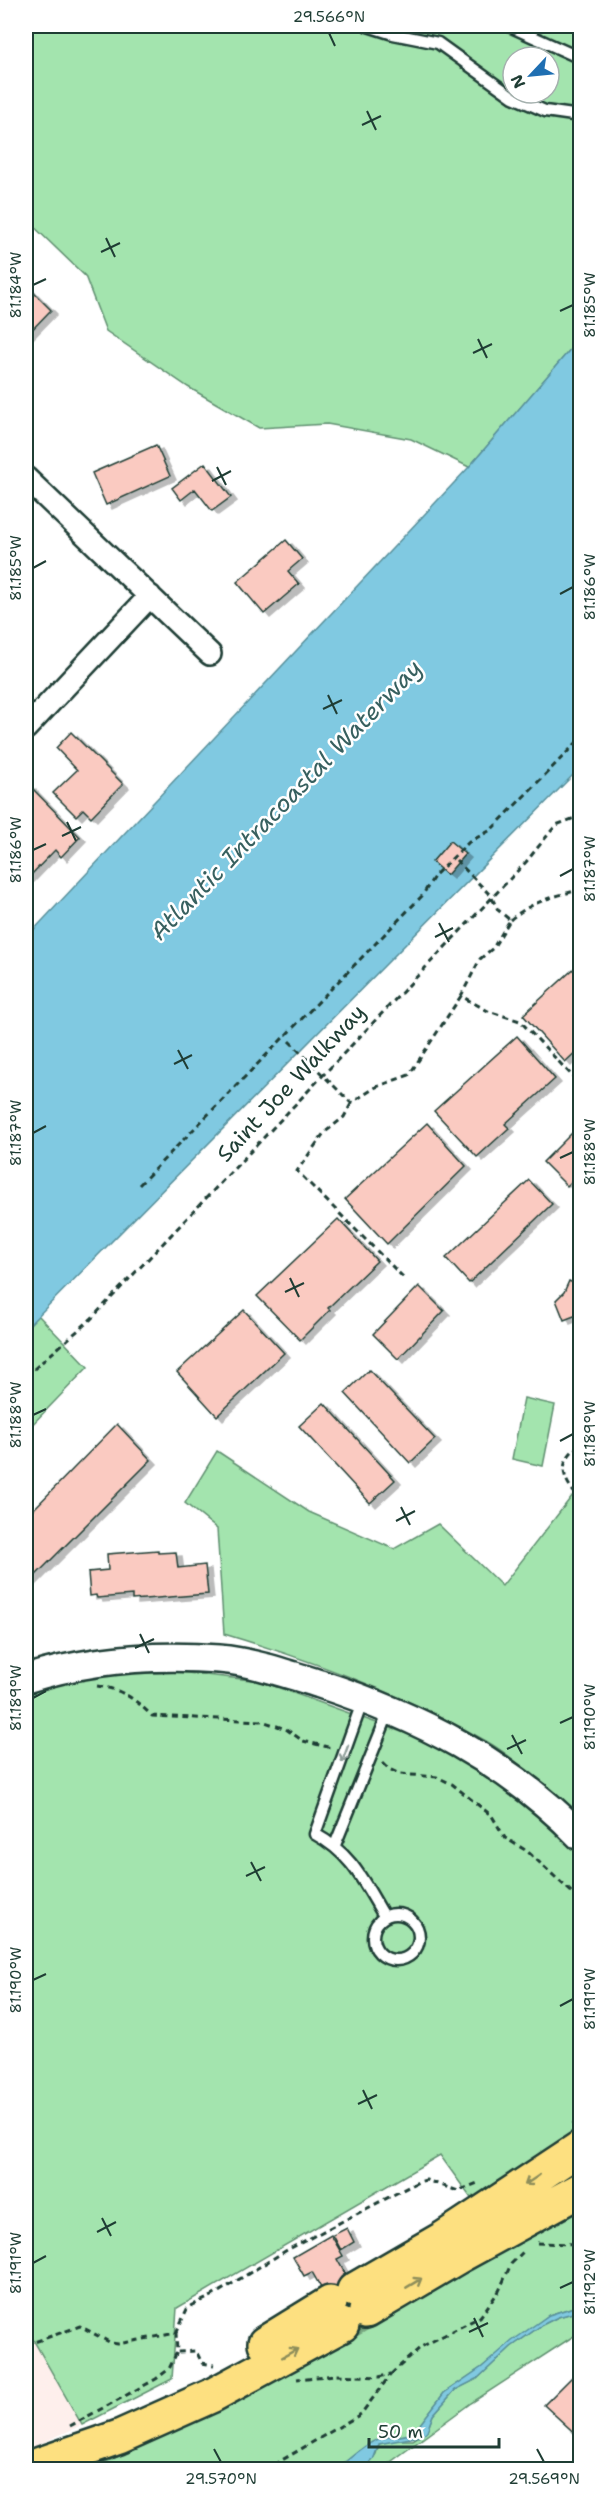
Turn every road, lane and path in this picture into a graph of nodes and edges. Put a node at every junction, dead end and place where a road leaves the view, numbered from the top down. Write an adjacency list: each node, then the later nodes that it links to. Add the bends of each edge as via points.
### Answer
1 (373, 26): 4 (lane, via 438,43 513,97 545,111)
2 (509, 26): 3 (lane)
3 (580, 58)
4 (580, 116)
5 (26, 478): 6 (street)
6 (150, 596): 7 (street); 8 (street)
7 (210, 654)
8 (26, 728)
9 (580, 739): 20 (path, via 491,830 469,842 435,875 422,896)
10 (580, 816): 13 (path, Saint Joe Walkway, via 556,825)
11 (456, 860): 13 (path)
12 (580, 890): 14 (path, via 527,906)
13 (491, 896): 14 (path, via 498,910); 17 (path, Saint Joe Walkway)
14 (510, 920): 15 (path, via 493,948 480,959)
15 (461, 996): 18 (path, via 488,1011 520,1021); 19 (path, via 409,1075)
16 (290, 1041): 17 (path)
17 (321, 1075): 19 (path); 22 (path, Saint Joe Walkway, via 91,1319)
18 (580, 1084)
19 (351, 1103): 21 (path, via 344,1117 324,1132 297,1171)
20 (139, 1185)
21 (406, 1280)
22 (26, 1376)
23 (580, 1445): 24 (path, via 569,1454 564,1473 566,1482)
24 (580, 1499)
25 (26, 1679): 27 (street, via 69,1665 145,1657 220,1659 286,1673)
26 (94, 1685): 29 (path, via 131,1695 152,1716 262,1721 286,1729 303,1741)
27 (364, 1698): 28 (street); 29 (lane)
28 (391, 1709): 30 (lane); 31 (street, via 484,1757 551,1808)
29 (347, 1750): 32 (lane, one-way to 32, via 315,1834)
30 (372, 1755): 32 (lane); 33 (path, via 400,1774 437,1777 452,1784 492,1816 505,1838 527,1851)
31 (580, 1836)
32 (335, 1845): 34 (lane)
33 (580, 1900)
34 (384, 1916): 34 (lane, via 376,1923 372,1935 374,1947 382,1957 394,1961 406,1958 416,1950 420,1939 417,1926 409,1917 397,1913)
35 (580, 2115): 36 (path)
36 (575, 2138): 41 (main road, one-way to 41)
37 (488, 2178): 43 (path, via 458,2191 426,2180 418,2182 193,2304)
38 (580, 2190): 41 (main road)
39 (580, 2244): 40 (path)
40 (533, 2245)
41 (453, 2246): 47 (main road, via 348,2307)
42 (528, 2248): 45 (path, via 511,2264 499,2291 480,2317 421,2347)
43 (176, 2332)
44 (177, 2352): 46 (path, via 170,2369 156,2379)
45 (391, 2374)
46 (62, 2430)
47 (26, 2468)

